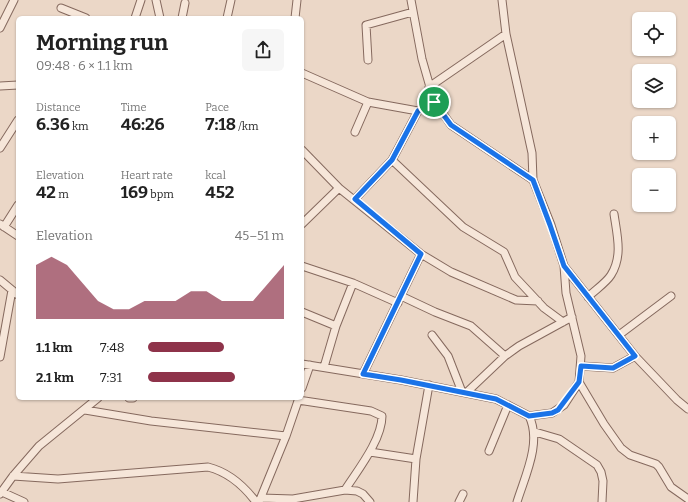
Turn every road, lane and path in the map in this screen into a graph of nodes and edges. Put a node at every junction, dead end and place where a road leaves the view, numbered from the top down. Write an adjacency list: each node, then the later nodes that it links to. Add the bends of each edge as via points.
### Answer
1 (14, 0): 17 (street)
2 (141, 0): 12 (street)
3 (156, 0): 13 (street)
4 (231, 0): 15 (street)
5 (297, 0): 16 (street)
6 (411, 0): 10 (street)
7 (502, 0): 18 (street)
8 (185, 3): 14 (street)
9 (61, 8): 11 (street)
10 (413, 12): 19 (street, via 366,25); 23 (street)
11 (81, 16)
12 (136, 16)
13 (160, 16)
14 (182, 16)
15 (227, 16)
16 (295, 16)
17 (0, 28)
18 (506, 34): 23 (street); 32 (street, via 532,153)
19 (368, 60)
20 (304, 74): 24 (street)
21 (16, 85): 22 (street)
22 (0, 86)
23 (429, 87): 25 (street)
24 (368, 102): 26 (street); 28 (street)
25 (434, 102): 26 (street); 32 (street, via 451,125)
26 (418, 111): 31 (street)
27 (16, 123): 29 (street)
28 (355, 132)
29 (0, 148)
30 (304, 152): 33 (street)
31 (392, 160): 34 (street); 49 (street, via 464,227 504,252 515,277)
32 (533, 180): 41 (street)
33 (339, 188): 34 (street); 37 (street)
34 (355, 199): 40 (street)
35 (16, 208): 38 (street)
36 (614, 214): 47 (street, via 619,247 617,262 610,276)
37 (304, 222)
38 (2, 225): 39 (street)
39 (16, 235)
40 (421, 254): 48 (street); 49 (street, via 451,272 516,300)
41 (564, 266): 47 (street); 51 (street, via 566,293)
42 (304, 267): 44 (street)
43 (0, 280): 45 (street)
44 (353, 283): 48 (street); 53 (street)
45 (15, 292): 58 (street)
46 (671, 296): 55 (street)
47 (588, 297): 55 (street)
48 (400, 299): 56 (street, via 471,326); 63 (street)
49 (538, 301): 52 (street)
50 (304, 313): 53 (street)
51 (572, 317): 52 (street); 61 (street)
52 (563, 322): 56 (street, via 518,346)
53 (336, 326): 62 (street)
54 (432, 335): 67 (street, via 448,356)
55 (619, 335): 57 (street)
56 (506, 356): 67 (street)
57 (635, 356): 61 (street, via 613,368); 72 (street)
58 (0, 357)
59 (304, 364): 60 (street)
60 (310, 365): 62 (street); 64 (street)
61 (581, 366): 65 (street)
62 (324, 367): 63 (street)
63 (363, 374): 66 (street)
64 (304, 382)
65 (579, 382): 74 (street, via 558,410); 84 (street, via 621,448 630,455 656,464 671,487)
66 (429, 385): 67 (street); 79 (street)
67 (464, 393): 71 (street, via 496,399)
68 (96, 400): 73 (street)
69 (298, 400): 76 (street)
70 (304, 400): 78 (street, via 378,413 382,416)
71 (508, 405): 74 (street); 77 (street)
72 (688, 409)
73 (86, 410): 76 (street, via 151,421); 80 (street, via 62,426)
74 (529, 416): 75 (street)
75 (535, 432): 90 (street, via 532,452); 91 (street, via 559,438 596,465 604,481)
76 (286, 436): 85 (street)
77 (489, 451)
78 (370, 452): 79 (street); 81 (street)
79 (416, 459): 88 (street)
80 (13, 476): 82 (street); 85 (street, via 58,479 208,468 228,475)
81 (345, 490): 85 (street, via 293,499); 87 (street, via 357,491)
82 (1, 493): 86 (street)
83 (463, 494): 89 (street)
84 (688, 498)
85 (259, 501)
86 (24, 502)
87 (370, 502)
88 (413, 502)
89 (459, 502)
90 (517, 502)
91 (602, 502)

